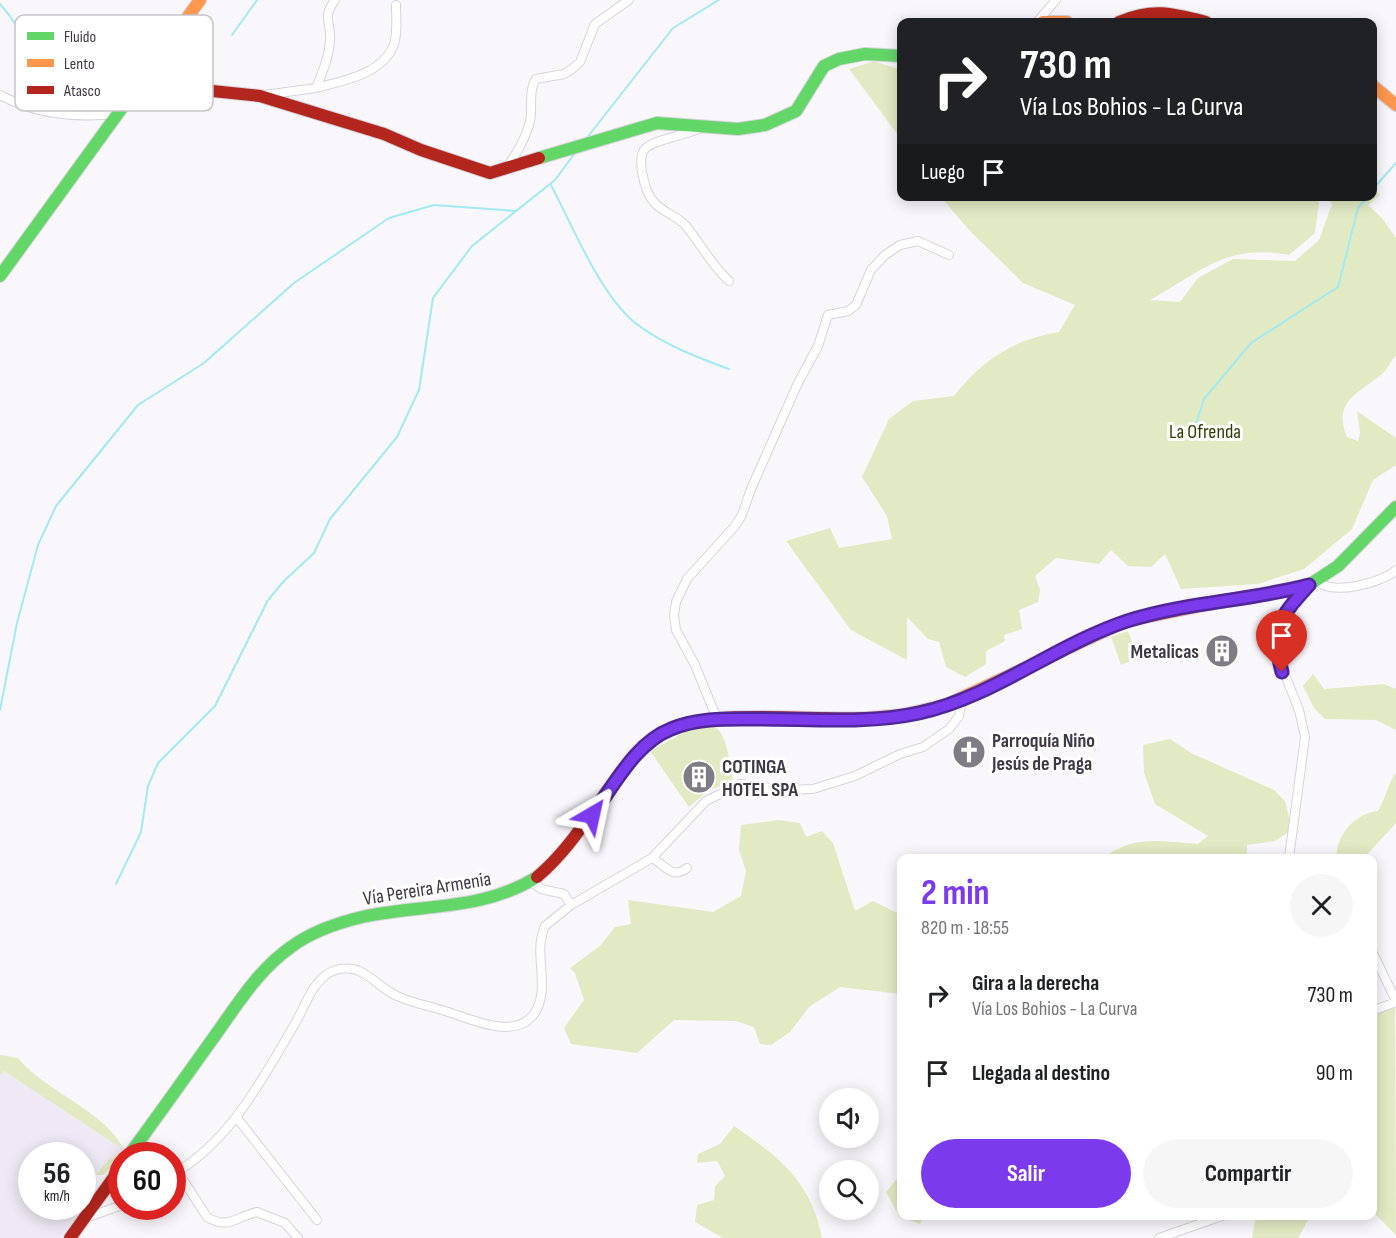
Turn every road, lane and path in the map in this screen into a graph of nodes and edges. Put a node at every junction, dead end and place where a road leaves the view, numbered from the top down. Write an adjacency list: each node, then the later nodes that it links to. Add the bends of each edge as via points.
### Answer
1 (200, 0): 6 (main road)
2 (334, 0): 11 (street, via 326,18 331,39)
3 (628, 0): 22 (street, via 594,24 580,62 572,69 536,79 532,85 530,122 520,150)
4 (1056, 0): 7 (street)
5 (396, 5): 11 (street, via 394,46 382,63 351,79)
6 (189, 15)
7 (1040, 18)
8 (1129, 18): 9 (main road, via 1158,10)
9 (1190, 18)
10 (897, 56): 21 (main road, via 865,54 824,66 796,111 765,125 738,129)
11 (316, 88): 15 (street)
12 (1377, 89): 17 (main road)
13 (213, 91): 15 (main road)
14 (0, 95): 16 (street)
15 (260, 96): 22 (main road, via 384,134 474,169 490,173)
16 (15, 103)
17 (1396, 105)
18 (38, 111): 20 (street, via 79,116)
19 (117, 111): 20 (main road)
20 (115, 114): 24 (main road)
21 (704, 125): 22 (main road, via 657,123 633,128); 25 (street, via 692,134 650,143 640,154 640,163 651,200 685,225)
22 (504, 169)
23 (949, 255): 30 (street, via 918,241 900,245 872,270 856,305 828,315 818,346 750,489 742,515 679,592 674,615 676,630)
24 (0, 276)
25 (729, 281)
26 (1396, 507): 28 (main road, Vía Pereira Armenia, via 1349,556)
27 (1396, 570): 28 (street, via 1376,583 1326,587)
28 (1313, 583): 29 (main road, Vía Pereira Armenia, via 1126,621); 31 (street, via 1280,619 1279,660 1305,737)
29 (962, 699): 30 (main road, Vía Pereira Armenia, via 921,713 882,718); 32 (street, via 959,716 949,729 923,747 855,776 813,789 740,784 706,801)
30 (717, 719): 34 (main road, Vía Pereira Armenia, via 674,727 650,742 627,767 569,848)
31 (1290, 854)
32 (652, 858): 33 (street, via 672,872 682,873); 35 (street)
33 (687, 868)
34 (532, 882): 35 (street, via 541,889 564,894); 40 (main road, Vía Pereira Armenia, via 490,899 350,921 323,929 291,946 252,984)
35 (571, 905): 39 (street, via 550,920 542,932 541,1003 532,1016 510,1026 483,1024 398,996 360,971 347,968 329,972 315,986)
36 (1377, 961): 37 (street)
37 (1396, 1001): 38 (street)
38 (1377, 1009)
39 (237, 1118): 41 (street, via 221,1137); 46 (street)
40 (138, 1142)
41 (186, 1165)
42 (108, 1185): 44 (main road)
43 (186, 1189): 49 (street, via 212,1220 228,1224 257,1212 285,1223)
44 (96, 1202)
45 (83, 1220): 48 (main road)
46 (317, 1220)
47 (1210, 1220): 50 (street)
48 (70, 1238)
49 (298, 1238)
50 (1158, 1238)

